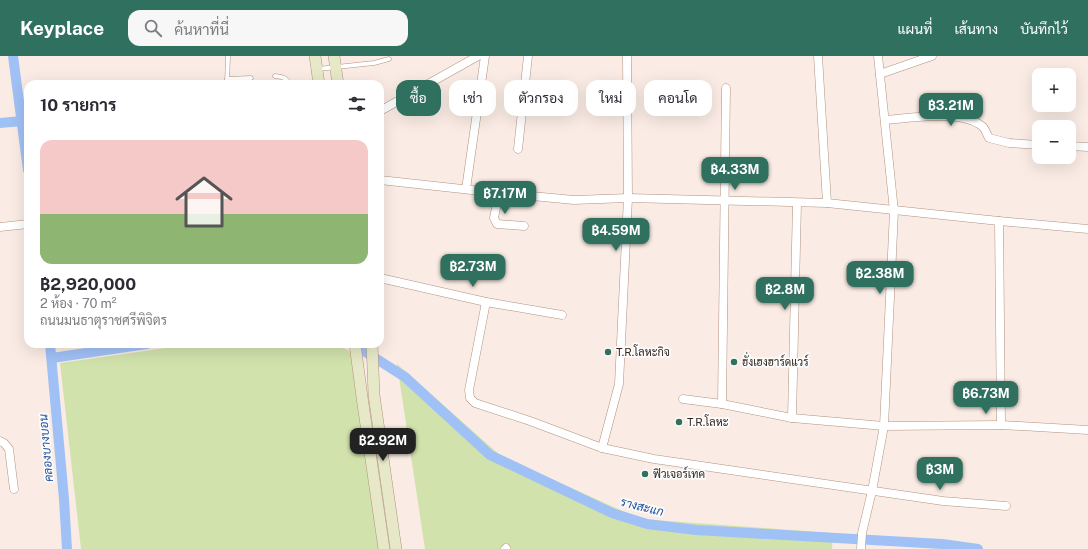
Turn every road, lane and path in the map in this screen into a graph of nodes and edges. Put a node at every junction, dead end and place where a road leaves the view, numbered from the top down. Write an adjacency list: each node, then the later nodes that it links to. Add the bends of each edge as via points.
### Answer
1 (228, 56): 16 (lane)
2 (316, 56): 12 (street)
3 (484, 56): 29 (street)
4 (528, 56): 27 (street)
5 (627, 56): 31 (street)
6 (818, 56): 34 (street)
7 (878, 56): 13 (street)
8 (932, 56): 13 (street)
9 (473, 57): 22 (street)
10 (388, 59): 11 (lane, via 374,63)
11 (335, 61): 12 (lane); 20 (street)
12 (317, 70): 19 (street)
13 (880, 74): 23 (street)
14 (275, 76): 18 (lane)
15 (251, 78): 17 (lane)
16 (227, 80)
17 (239, 80)
18 (287, 80)
19 (318, 80)
20 (337, 80)
21 (726, 88): 32 (street)
22 (384, 109)
23 (885, 120): 24 (street, via 947,116 966,119 984,128 989,138); 35 (street)
24 (1032, 145)
25 (1076, 146): 26 (street)
26 (1088, 147)
27 (518, 149)
28 (384, 180): 29 (street)
29 (466, 189): 30 (street)
30 (498, 193): 31 (street, via 574,200); 38 (street, via 494,218 497,224)
31 (628, 198): 32 (street); 55 (street, via 619,384)
32 (724, 200): 33 (street); 49 (street)
33 (797, 203): 34 (street); 50 (street)
34 (828, 204): 35 (street)
35 (894, 211): 36 (street); 52 (street)
36 (999, 221): 40 (street); 51 (street)
37 (24, 224): 39 (street)
38 (524, 226)
39 (0, 227)
40 (1088, 229)
41 (384, 279): 42 (street)
42 (486, 302): 43 (street); 55 (street, via 469,390 470,398 475,403)
43 (562, 315)
44 (356, 348): 47 (street)
45 (373, 348): 46 (street)
46 (374, 390): 47 (street); 60 (street)
47 (362, 397): 59 (street)
48 (682, 399): 49 (street)
49 (722, 404): 50 (street)
50 (792, 418): 52 (street)
51 (1001, 425): 52 (street); 53 (street)
52 (884, 426): 57 (street)
53 (1088, 430)
54 (0, 441): 56 (street, via 9,449)
55 (602, 448): 57 (street, via 654,459)
56 (14, 489)
57 (872, 491): 58 (street, via 943,501); 61 (street)
58 (1006, 506)
59 (384, 549)
60 (396, 549)
61 (861, 549)

